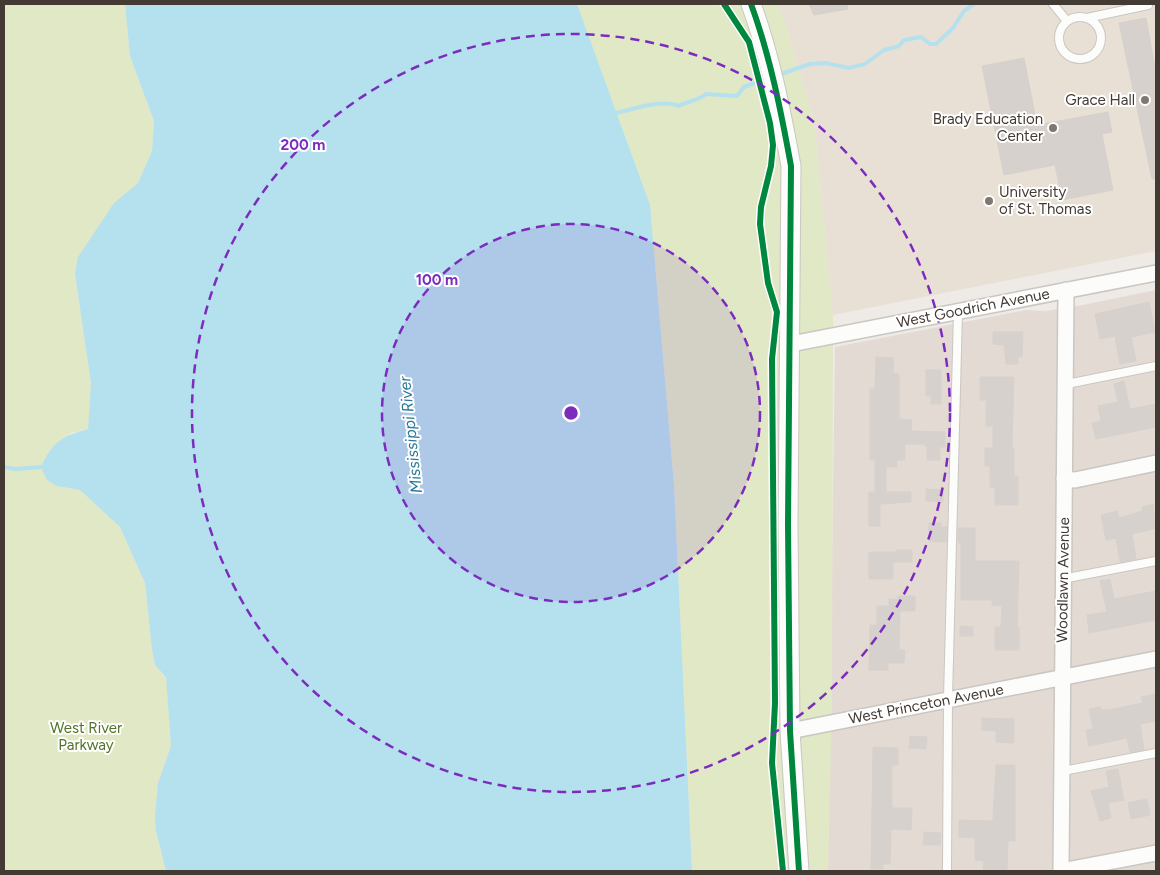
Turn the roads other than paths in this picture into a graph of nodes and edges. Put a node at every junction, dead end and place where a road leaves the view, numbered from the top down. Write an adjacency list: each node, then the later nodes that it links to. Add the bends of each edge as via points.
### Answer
1 (751, 4): 9 (street, via 763,38 791,166)
2 (1053, 4): 5 (lane)
3 (1148, 5): 4 (lane)
4 (1087, 18): 5 (lane); 5 (lane, via 1098,27 1101,41 1095,52 1083,58 1070,56 1061,47 1060,33)
5 (1067, 21)
6 (1156, 273): 7 (street, West Goodrich Avenue)
7 (1066, 290): 8 (street, West Goodrich Avenue); 11 (street, Woodlawn Avenue)
8 (958, 312): 9 (street, West Goodrich Avenue); 18 (lane)
9 (791, 344): 19 (street, via 788,524)
10 (1156, 366): 11 (lane)
11 (1066, 384): 13 (street, Woodlawn Avenue)
12 (1156, 463): 13 (street, via 1075,480)
13 (1064, 479): 15 (street, Woodlawn Avenue)
14 (1156, 561): 15 (lane)
15 (1062, 579): 17 (street, Woodlawn Avenue)
16 (1156, 659): 17 (street, West Princeton Avenue)
17 (1062, 678): 18 (street, West Princeton Avenue); 21 (street, Woodlawn Avenue)
18 (948, 698): 19 (street, West Princeton Avenue); 24 (lane)
19 (790, 731): 23 (street)
20 (1156, 753): 21 (lane)
21 (1063, 772): 25 (street, Woodlawn Avenue)
22 (1156, 852): 25 (street)
23 (800, 871)
24 (947, 871)
25 (1061, 871)

